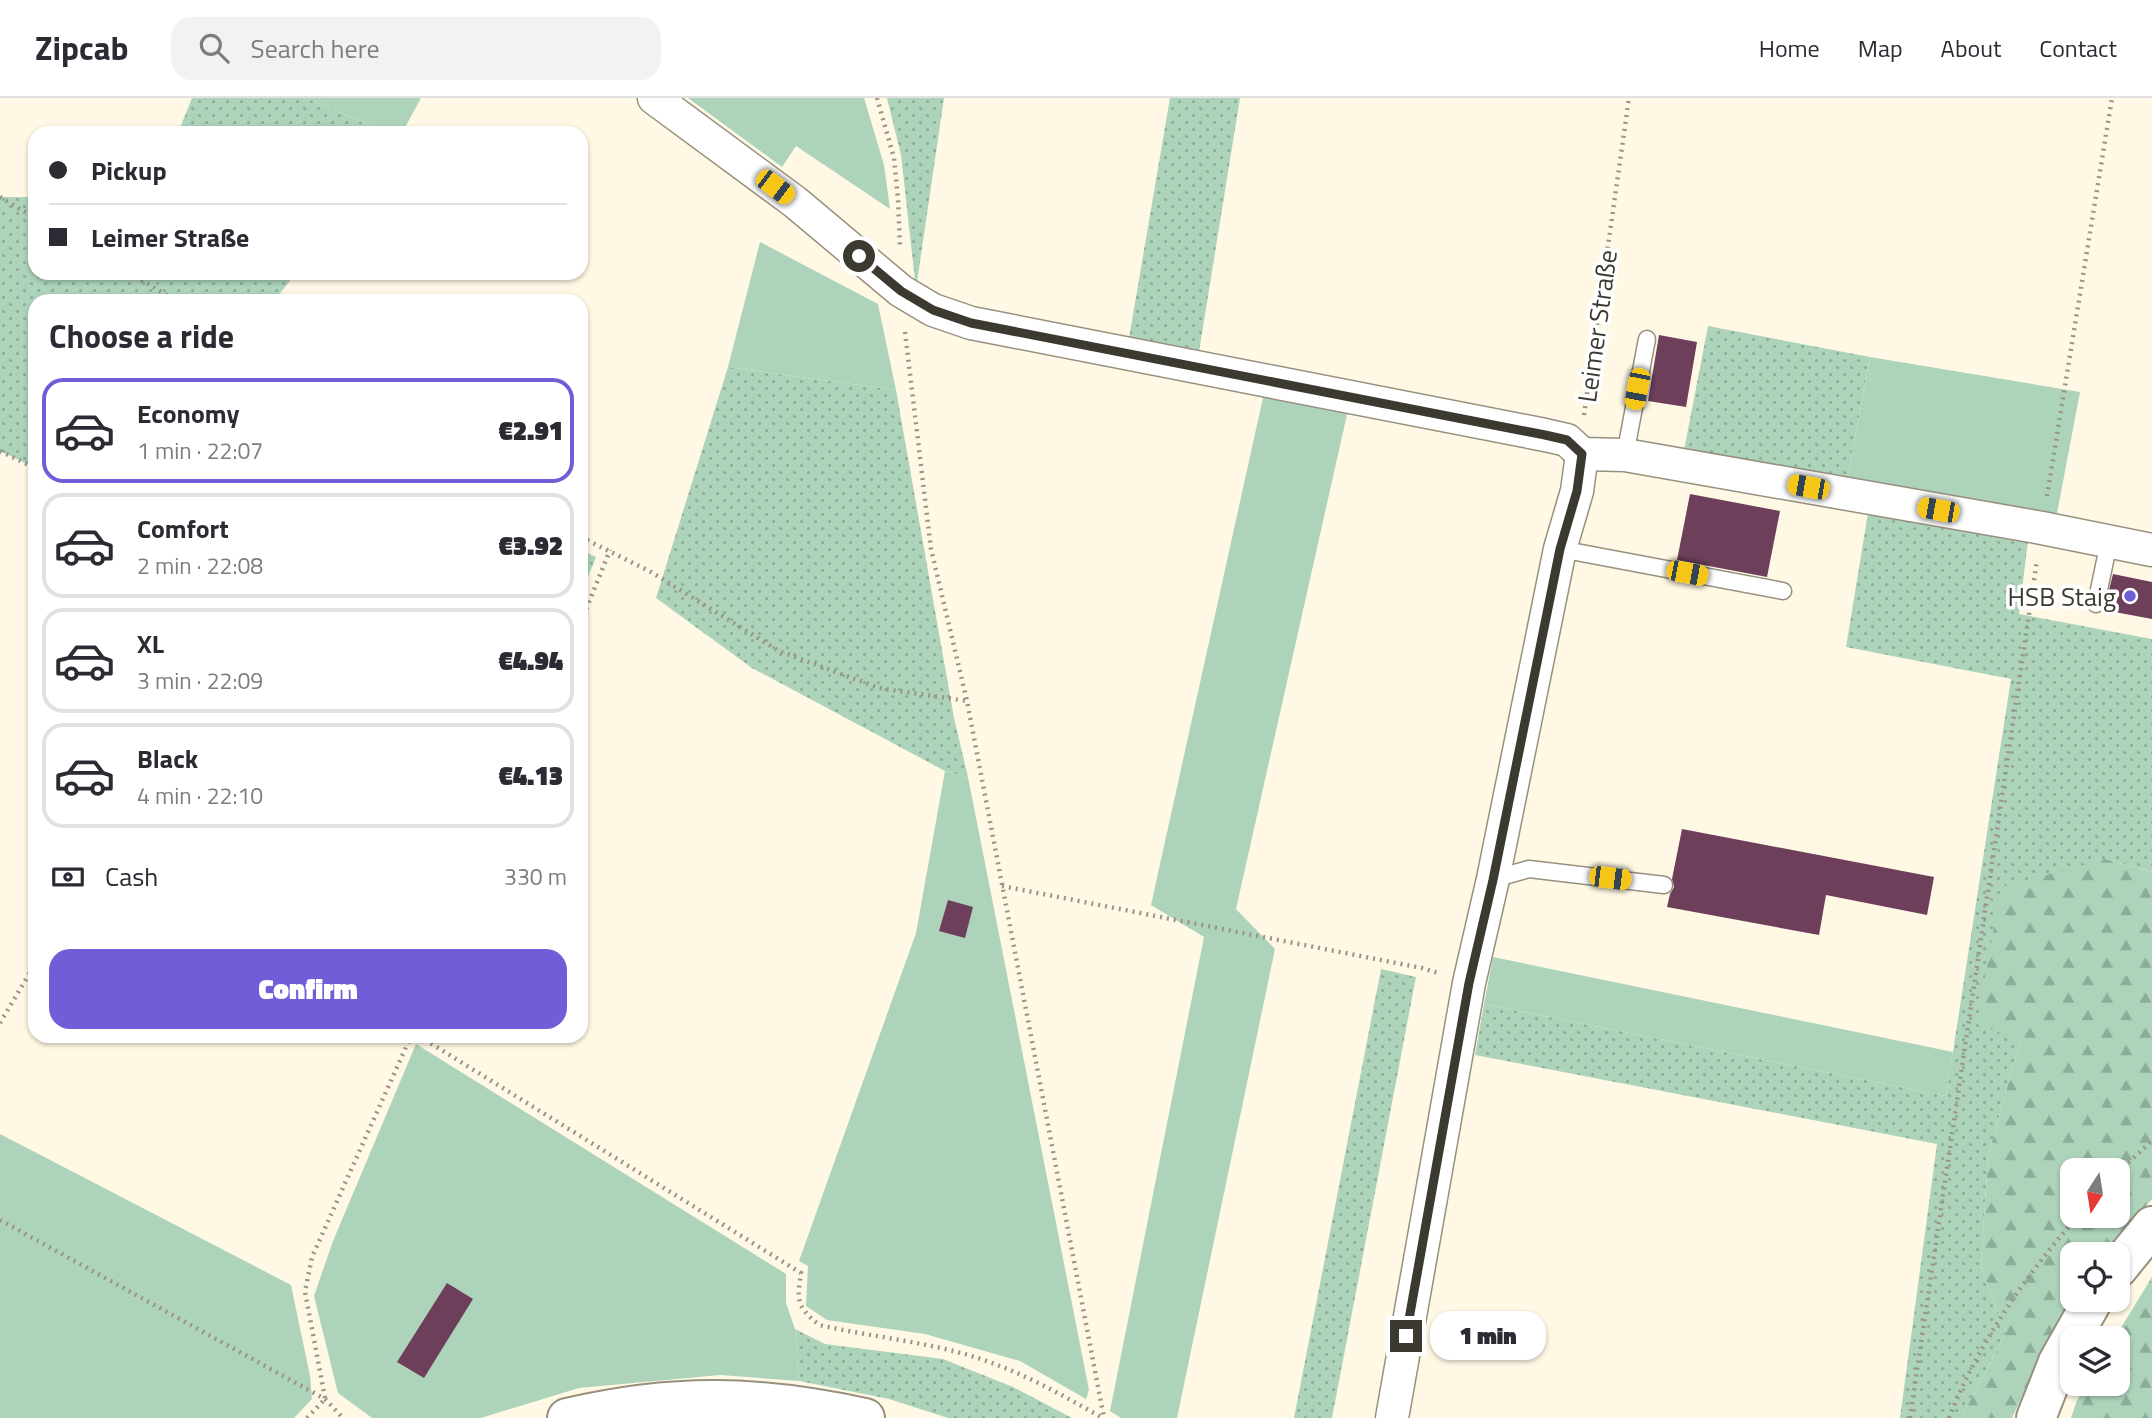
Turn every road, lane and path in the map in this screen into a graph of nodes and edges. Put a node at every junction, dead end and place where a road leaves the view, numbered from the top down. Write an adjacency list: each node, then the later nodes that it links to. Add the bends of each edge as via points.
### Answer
1 (654, 98): 8 (street, via 795,202)
2 (877, 98): 8 (path, via 894,158)
3 (1629, 98): 12 (path, Leimer Straße)
4 (2112, 98): 15 (path)
5 (0, 197): 6 (path)
6 (28, 214)
7 (141, 280): 9 (path)
8 (901, 291): 12 (street, via 933,310 971,323 1545,435 1567,440); 24 (path, via 932,549)
9 (165, 294)
10 (1647, 339): 13 (lane)
11 (0, 450): 14 (path)
12 (1582, 454): 13 (street); 18 (street)
13 (1625, 455): 15 (street)
14 (28, 464)
15 (2042, 528): 17 (street); 47 (path)
16 (588, 540): 19 (path)
17 (2109, 542): 20 (street); 22 (lane)
18 (1560, 549): 21 (lane); 25 (street)
19 (610, 550): 23 (path); 24 (path, via 779,652 878,688)
20 (2152, 550)
21 (1783, 591)
22 (2096, 604)
23 (588, 605)
24 (967, 701): 27 (path)
25 (1493, 880): 26 (lane, via 1529,869); 29 (street)
26 (1664, 885)
27 (1002, 886): 29 (path, via 1422,968); 45 (path)
28 (28, 976): 30 (path)
29 (1469, 983): 46 (street)
30 (0, 1023)
31 (408, 1043): 40 (path, via 312,1257 304,1292)
32 (430, 1043): 45 (path, via 801,1272 797,1298 804,1313 819,1325 939,1347 992,1363)
33 (2152, 1141): 34 (path)
34 (2130, 1161)
35 (0, 1220): 40 (path)
36 (2152, 1226): 38 (street)
37 (2068, 1228): 48 (path, via 1999,1320)
38 (2130, 1253)
39 (2086, 1312): 49 (street, via 2058,1362)
40 (325, 1399): 41 (path); 42 (path)
41 (307, 1418)
42 (343, 1418)
43 (567, 1418): 44 (street, via 673,1400 741,1399 811,1406)
44 (865, 1418)
45 (1103, 1418)
46 (1392, 1418)
47 (1910, 1418)
48 (1949, 1418)
49 (2036, 1418)

